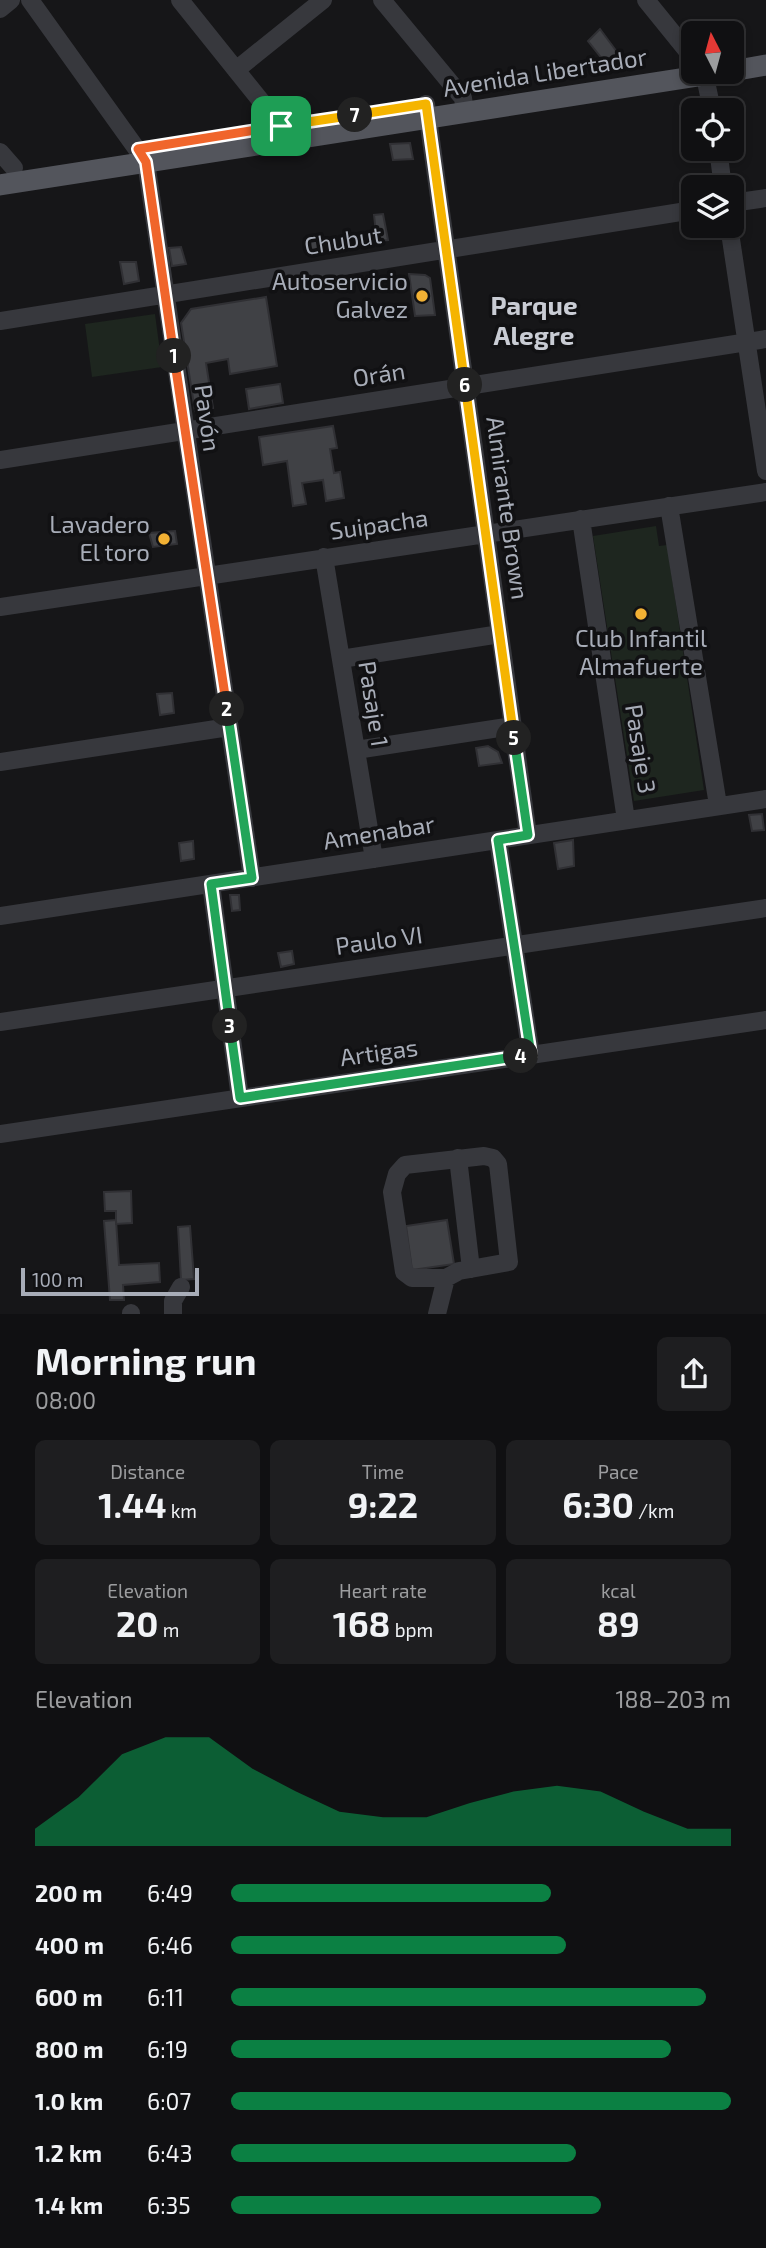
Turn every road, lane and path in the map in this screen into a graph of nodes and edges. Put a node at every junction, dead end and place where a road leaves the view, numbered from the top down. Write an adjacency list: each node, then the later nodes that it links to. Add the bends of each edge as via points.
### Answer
1 (11, 0): 7 (street)
2 (30, 0): 18 (street, Pavón)
3 (180, 0): 13 (street)
4 (323, 0): 13 (street)
5 (382, 0): 15 (street)
6 (646, 0): 8 (street)
7 (0, 9)
8 (681, 41)
9 (766, 50): 10 (main road)
10 (744, 54)
11 (766, 65): 12 (main road)
12 (744, 69)
13 (236, 70): 17 (street)
14 (681, 72): 15 (main road, Avenida Libertador)
15 (464, 105): 16 (main road, Avenida Libertador)
16 (427, 111): 17 (main road, Avenida Libertador); 18 (main road, Avenida Libertador); 25 (street, Almirante Brown)
17 (281, 126): 18 (main road, Avenida Libertador)
18 (142, 155): 19 (main road, Avenida Libertador); 20 (main road, Avenida Libertador); 26 (street, Pavón)
19 (5, 164)
20 (0, 185)
21 (766, 198): 22 (street)
22 (744, 202)
23 (681, 212): 25 (street, Chubut)
24 (731, 238): 29 (street)
25 (446, 249): 26 (street, Chubut); 30 (street, Almirante Brown)
26 (165, 294): 27 (street, Chubut); 31 (street, Pavón)
27 (0, 321)
28 (766, 339): 29 (street, Orán)
29 (747, 342): 30 (street, Orán); 33 (street)
30 (465, 387): 31 (street, Orán); 37 (street, Almirante Brown)
31 (184, 431): 32 (street, Orán); 39 (street, Pavón)
32 (0, 460)
33 (766, 471)
34 (766, 492): 35 (street, Suipacha)
35 (669, 506): 36 (street, Suipacha); 48 (street)
36 (581, 519): 37 (street, Suipacha); 49 (street, Pasaje 3)
37 (486, 534): 38 (street, Suipacha); 41 (street, Almirante Brown)
38 (324, 557): 39 (street, Suipacha); 42 (street, Pasaje 1)
39 (207, 576): 40 (street, Suipacha); 44 (street, Pavón)
40 (0, 607)
41 (500, 634): 42 (street); 43 (street, Almirante Brown)
42 (341, 659): 45 (street, Pasaje 1)
43 (513, 726): 45 (street); 50 (street, Almirante Brown)
44 (229, 727): 46 (street); 53 (street, Pavón)
45 (356, 750): 52 (street, Pasaje 1)
46 (0, 761)
47 (766, 799): 48 (street, Amenabar)
48 (719, 805): 49 (street, Amenabar)
49 (626, 820): 50 (street, Amenabar)
50 (528, 835): 51 (street, Amenabar)
51 (498, 840): 52 (street, Amenabar); 57 (street)
52 (374, 859): 53 (street, Amenabar)
53 (252, 878): 54 (street, Amenabar)
54 (211, 884): 56 (street, Amenabar); 58 (street)
55 (766, 908): 57 (street, Paulo VI)
56 (0, 916)
57 (514, 946): 58 (street, Paulo VI); 61 (street)
58 (225, 988): 60 (street, Paulo VI); 62 (street)
59 (766, 1020): 61 (street, Artigas)
60 (0, 1022)
61 (531, 1055): 62 (street, Artigas)
62 (240, 1098): 63 (street, Artigas)
63 (0, 1134)
64 (458, 1158): 65 (street); 65 (street, via 484,1156 498,1164 509,1262); 66 (street, via 405,1166 397,1174 392,1192 404,1272 412,1278)
65 (471, 1269): 66 (street)
66 (446, 1278): 69 (street)
67 (181, 1287): 68 (street, via 173,1301)
68 (173, 1314)
69 (437, 1314)

